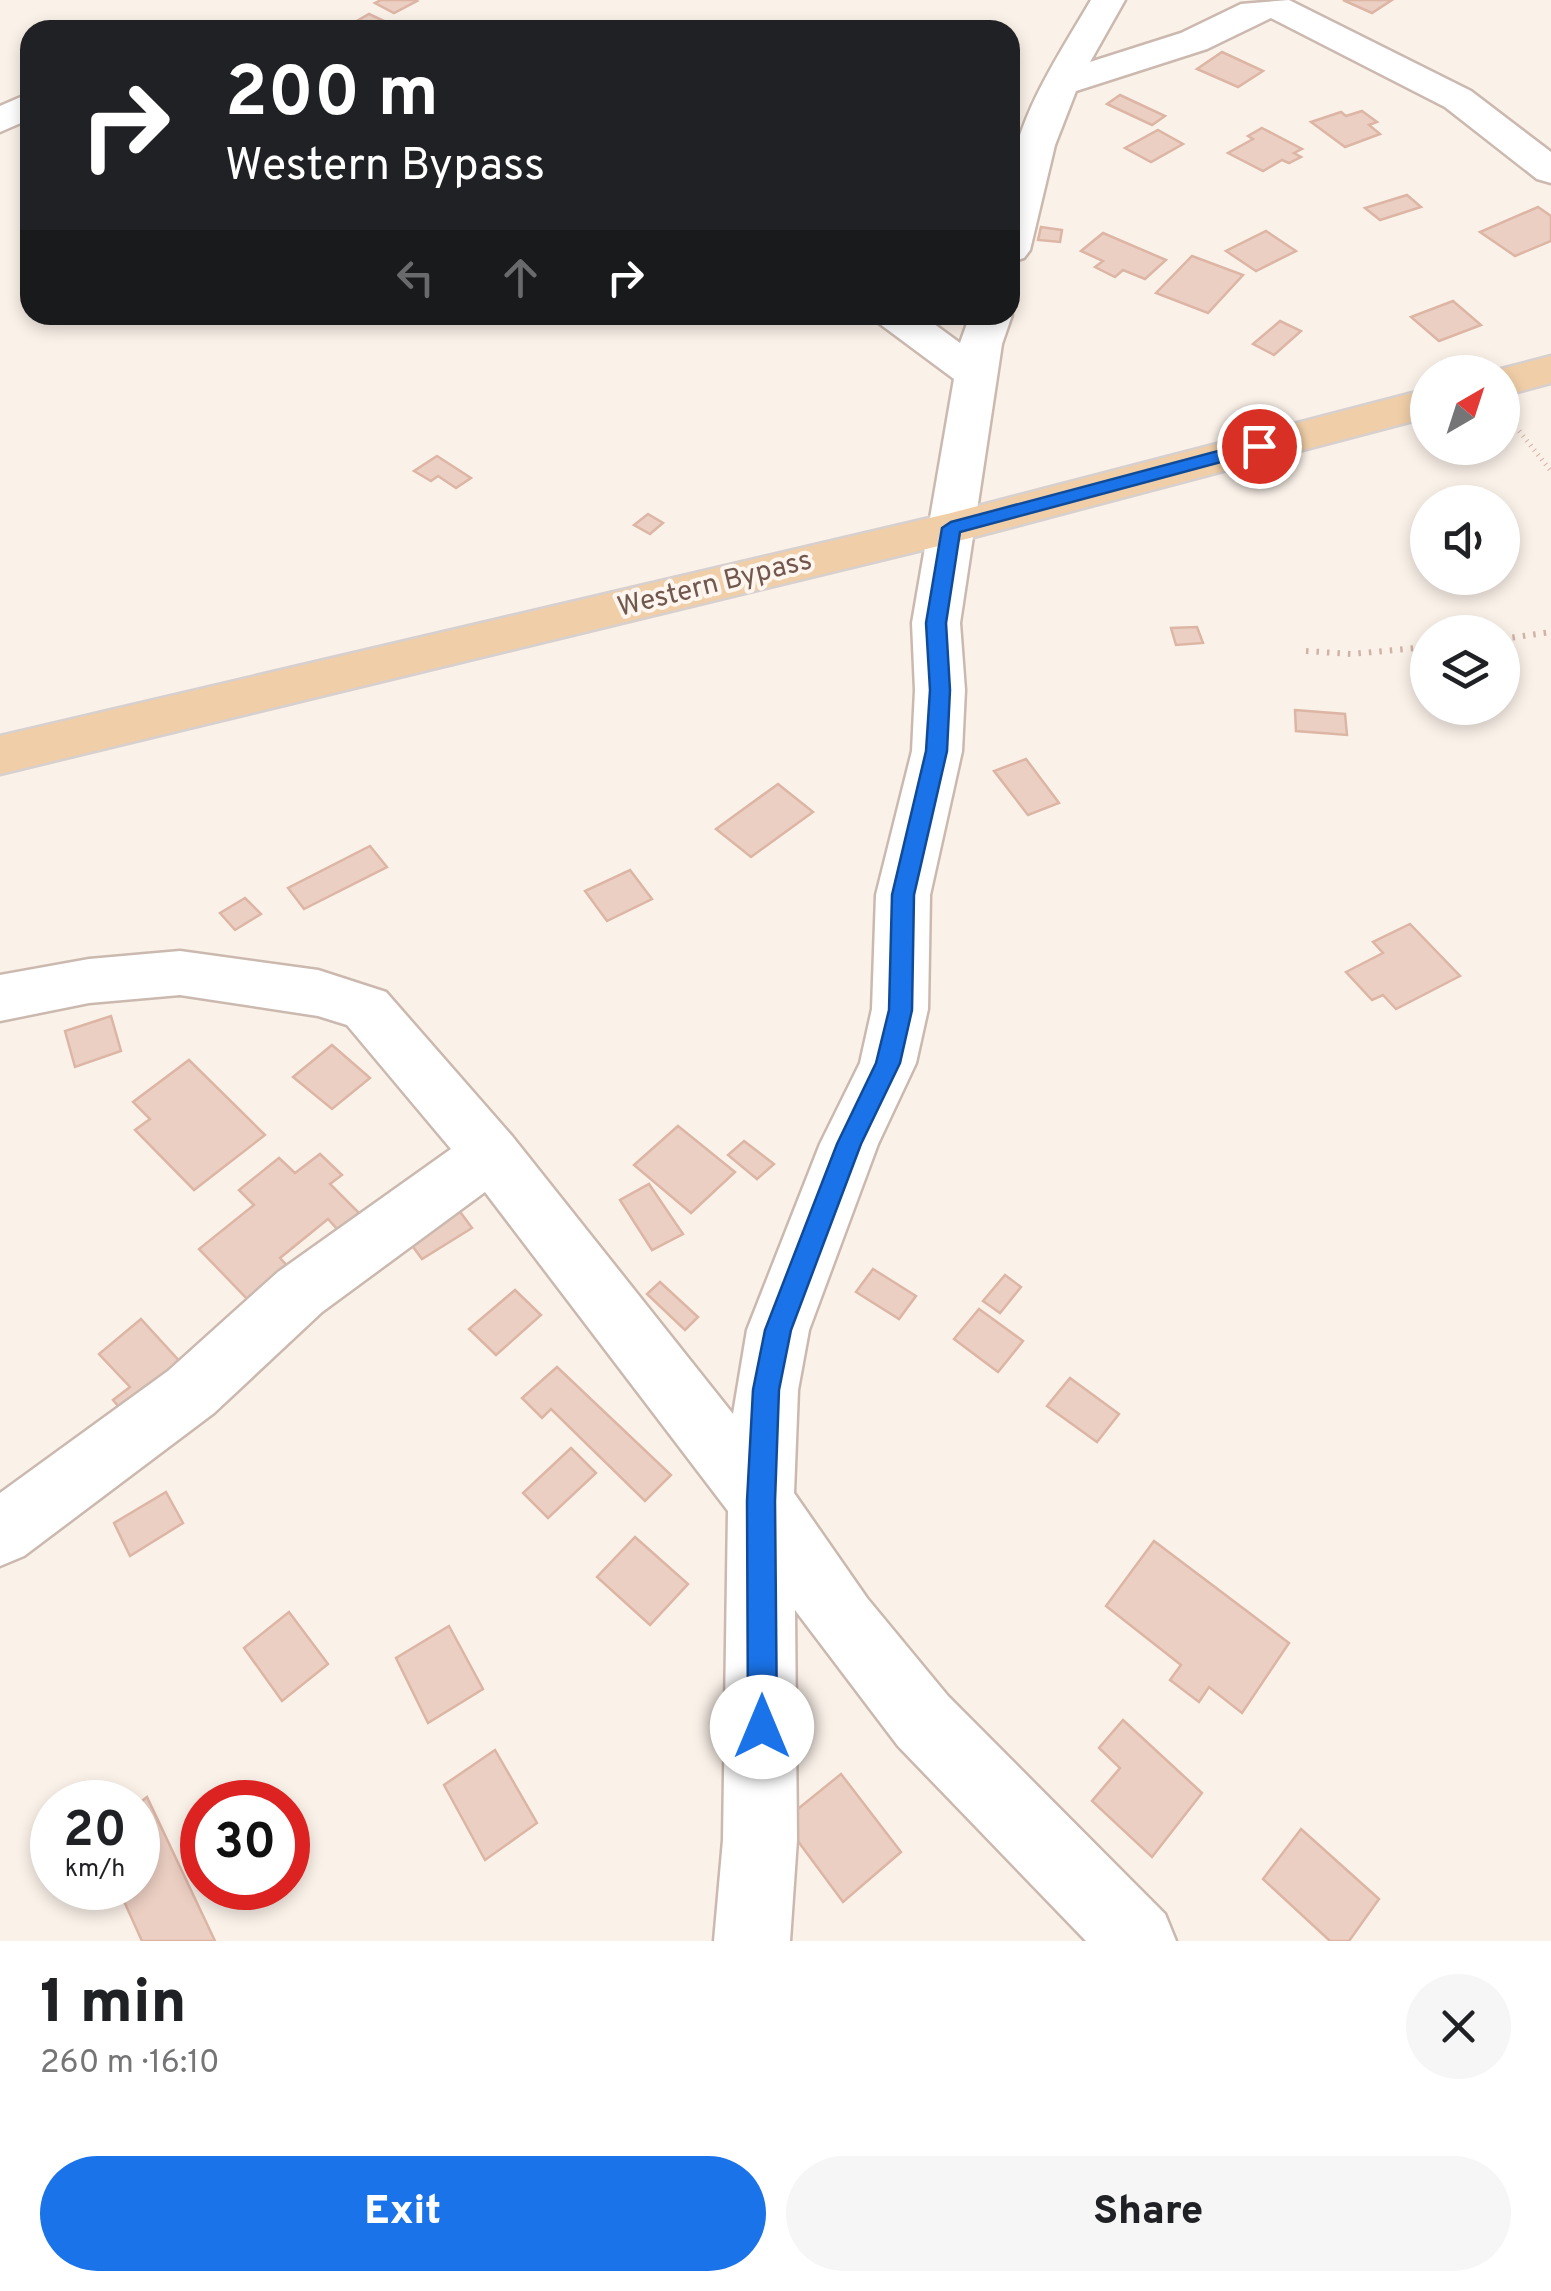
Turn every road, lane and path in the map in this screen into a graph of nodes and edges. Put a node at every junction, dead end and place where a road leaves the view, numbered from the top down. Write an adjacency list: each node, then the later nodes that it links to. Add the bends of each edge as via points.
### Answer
1 (1108, 0): 2 (street)
2 (1060, 84): 3 (street, via 1276,7 1458,98); 4 (street)
3 (1551, 171)
4 (1020, 210)
5 (908, 325): 8 (street)
6 (989, 325): 8 (street)
7 (1551, 369): 9 (main road)
8 (977, 376): 13 (street)
9 (1520, 378)
10 (1410, 408): 13 (main road, Western Bypass)
11 (1520, 432): 12 (path)
12 (1551, 471)
13 (951, 528): 18 (main road, Western Bypass); 21 (street, via 936,623 937,751 903,895 900,1010 888,1063 849,1144 778,1330 766,1390)
14 (1551, 632): 15 (path)
15 (1520, 636)
16 (1410, 649): 17 (path)
17 (1306, 651)
18 (0, 754)
19 (0, 998): 20 (street, via 180,973 318,993 366,1008)
20 (490, 1154): 21 (street); 22 (street, via 300,1292 190,1392)
21 (761, 1501): 23 (street, via 761,1821); 24 (street, via 843,1622 923,1721)
22 (0, 1533)
23 (752, 1941)
24 (1138, 1941)

